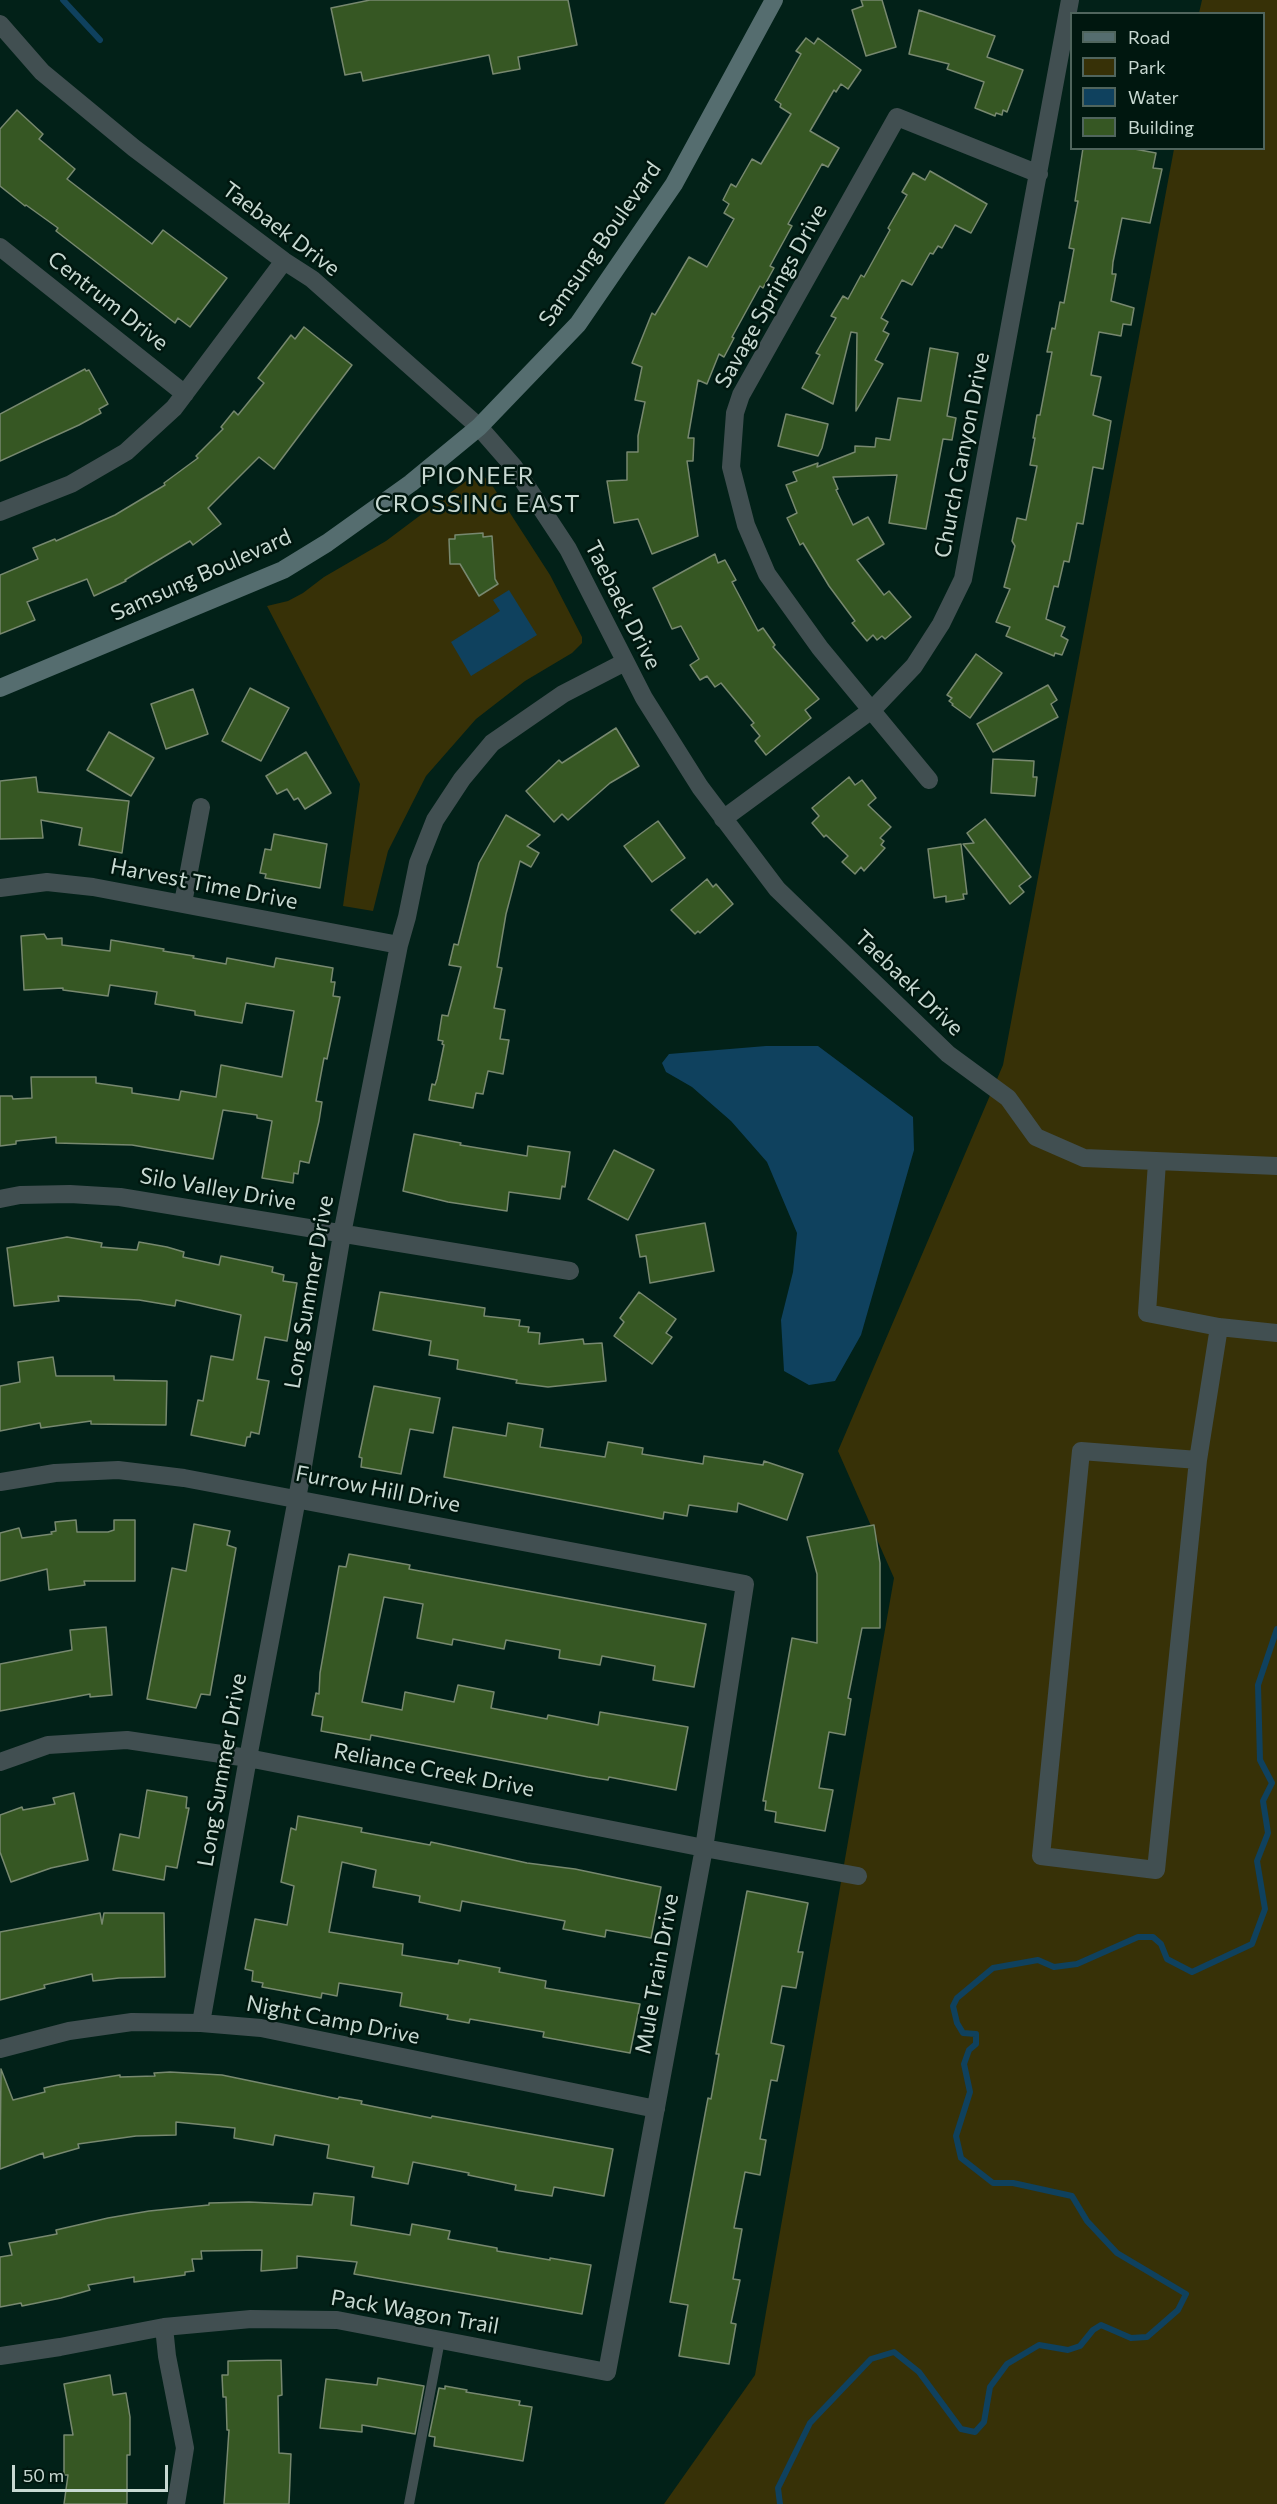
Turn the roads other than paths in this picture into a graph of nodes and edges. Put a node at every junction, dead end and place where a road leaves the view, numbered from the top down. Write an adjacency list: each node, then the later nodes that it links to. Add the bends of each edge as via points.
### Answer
1 (774, 0): 8 (street, Samsung Boulevard, via 674,184 578,324)
2 (1070, 0): 4 (street, Church Canyon Drive)
3 (0, 24): 6 (street, Taebaek Drive, via 42,72 134,148)
4 (1039, 174): 12 (street, Church Canyon Drive, via 963,579 914,666); 12 (street, Savage Springs Drive, via 897,117 741,395 735,413 732,467 746,525 767,574 820,648)
5 (0, 247): 7 (street, Centrum Drive)
6 (284, 261): 7 (street); 8 (street, Taebaek Drive, via 312,279)
7 (185, 394): 9 (street, via 126,452 70,484)
8 (479, 427): 10 (street, Taebaek Drive, via 514,467 568,549); 11 (street, Samsung Boulevard, via 411,483 283,570)
9 (0, 512)
10 (625, 662): 15 (street, Taebaek Drive); 18 (street, Long Summer Drive, via 525,718 492,743 462,779 435,820 422,852)
11 (0, 688)
12 (873, 709): 13 (street, Savage Springs Drive); 15 (street, Church Canyon Drive)
13 (929, 780)
14 (201, 807): 17 (street)
15 (723, 819): 19 (street, Taebaek Drive, via 777,889 948,1054 1008,1098 1036,1137 1084,1158)
16 (0, 888): 17 (street, Harvest Time Drive, via 47,882)
17 (183, 903): 18 (street, Harvest Time Drive)
18 (399, 945): 22 (street, Long Summer Drive)
19 (1157, 1162): 20 (street, Taebaek Drive); 24 (street, via 1147,1313)
20 (1277, 1166)
21 (0, 1199): 22 (street, Silo Valley Drive, via 70,1194 120,1197)
22 (342, 1234): 23 (street, Silo Valley Drive); 28 (street, Long Summer Drive)
23 (570, 1271)
24 (1219, 1327): 25 (street); 26 (street)
25 (1277, 1332)
26 (1198, 1460): 26 (street, via 1156,1870 1041,1856 1082,1452)
27 (0, 1482): 28 (street, Furrow Hill Drive, via 55,1473 118,1470)
28 (297, 1498): 29 (street, Furrow Hill Drive); 30 (street, Long Summer Drive)
29 (745, 1584): 32 (street, Mule Train Drive)
30 (248, 1758): 31 (street, Reliance Creek Drive, via 127,1740 48,1745); 32 (street, Reliance Creek Drive); 34 (street, Long Summer Drive)
31 (0, 1762)
32 (704, 1848): 33 (street, Reliance Creek Drive); 36 (street, Mule Train Drive)
33 (858, 1876)
34 (201, 2024): 35 (street, Night Camp Drive, via 132,2022 69,2031); 36 (street, Night Camp Drive, via 261,2028)
35 (0, 2049)
36 (656, 2109): 40 (street, Mule Train Drive)
37 (164, 2327): 38 (street, Pack Wagon Trail, via 251,2319 337,2320); 39 (street, Pack Wagon Trail); 41 (street, via 185,2448)
38 (440, 2340): 40 (street, Pack Wagon Trail); 42 (lane)
39 (0, 2356)
40 (607, 2372)
41 (177, 2504)
42 (410, 2504)

